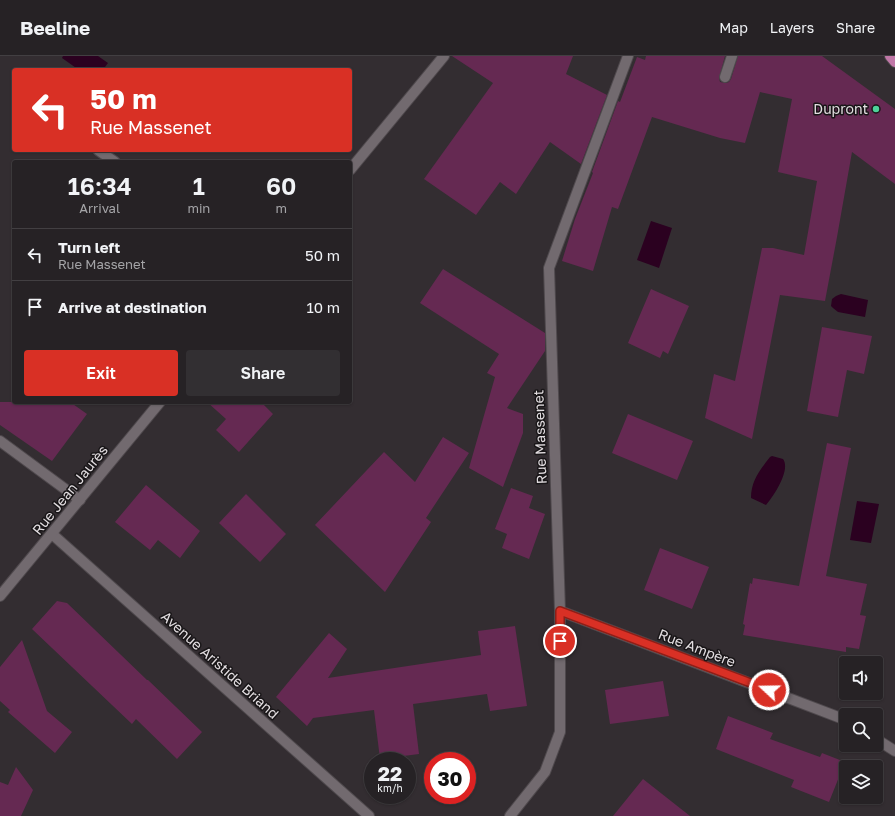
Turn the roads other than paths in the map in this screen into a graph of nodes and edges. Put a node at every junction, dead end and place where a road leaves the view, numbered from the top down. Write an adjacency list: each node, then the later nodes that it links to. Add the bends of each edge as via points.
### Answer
1 (444, 56): 9 (street)
2 (628, 56): 15 (street, Rue Massenet, via 549,268)
3 (732, 56): 6 (street)
4 (890, 56): 5 (main road)
5 (895, 62)
6 (725, 77)
7 (101, 152): 8 (street)
8 (112, 160)
9 (352, 168)
10 (158, 404): 12 (street, Rue Jean Jaurès)
11 (0, 441): 12 (street)
12 (80, 500): 13 (street, Rue Jean Jaurès)
13 (52, 534): 14 (street, Rue Jean Jaurès); 19 (street, Avenue Aristide Briand)
14 (0, 596)
15 (560, 611): 16 (street, Rue Ampère); 20 (street, Rue Massenet, via 560,732 545,772)
16 (839, 717)
17 (883, 743): 18 (street)
18 (895, 751)
19 (369, 816)
20 (510, 816)

